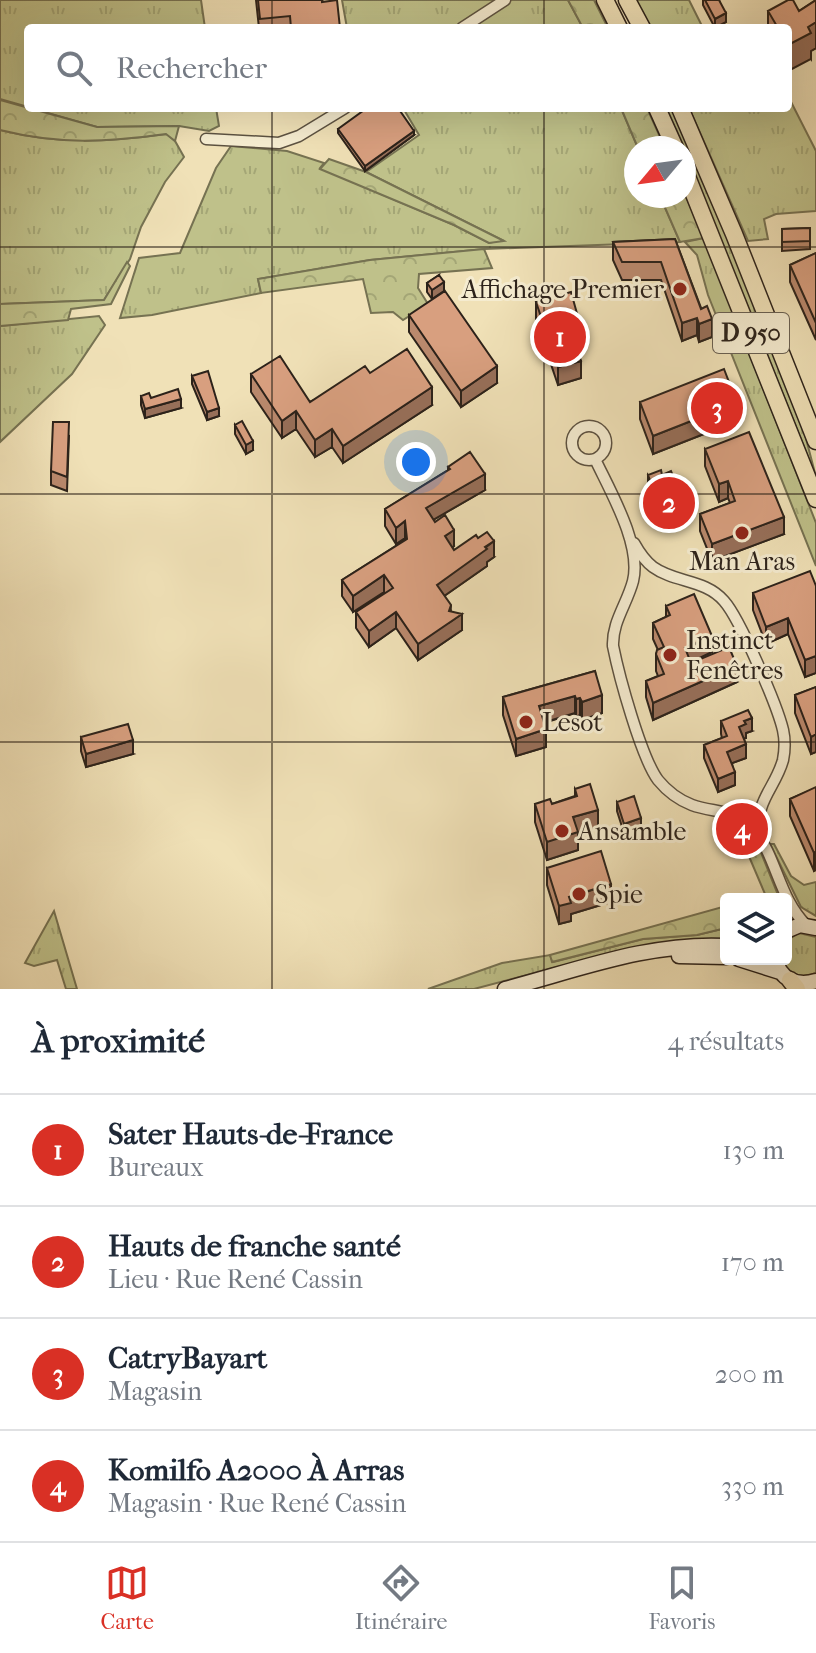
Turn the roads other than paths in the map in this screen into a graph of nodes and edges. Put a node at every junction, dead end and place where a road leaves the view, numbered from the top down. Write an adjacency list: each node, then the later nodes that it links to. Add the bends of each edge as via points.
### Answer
1 (505, 0): 4 (street)
2 (605, 0): 5 (highway)
3 (627, 0): 6 (highway)
4 (468, 24)
5 (617, 24)
6 (640, 24)
7 (339, 112): 11 (street, via 279,143)
8 (659, 112): 10 (highway)
9 (682, 112): 13 (highway, D 950)
10 (670, 136)
11 (206, 139)
12 (696, 199): 15 (highway, D 950)
13 (814, 435)
14 (595, 459): 16 (street)
15 (816, 499)
16 (629, 535): 17 (street); 18 (street)
17 (656, 570): 18 (street, via 644,571); 19 (street, via 709,588 738,621 784,737 780,770)
18 (633, 582): 20 (street, via 613,646 647,760 677,797)
19 (764, 797): 20 (street); 21 (street)
20 (736, 815): 21 (street)
21 (762, 841): 22 (street)
22 (784, 893)
23 (792, 908): 24 (street)
24 (813, 926): 25 (main road)
25 (792, 930)
26 (720, 946): 31 (main road, via 653,950)
27 (720, 957): 31 (main road, via 668,958)
28 (757, 965): 29 (main road)
29 (786, 975): 30 (main road, via 803,984)
30 (816, 981)
31 (512, 987)

